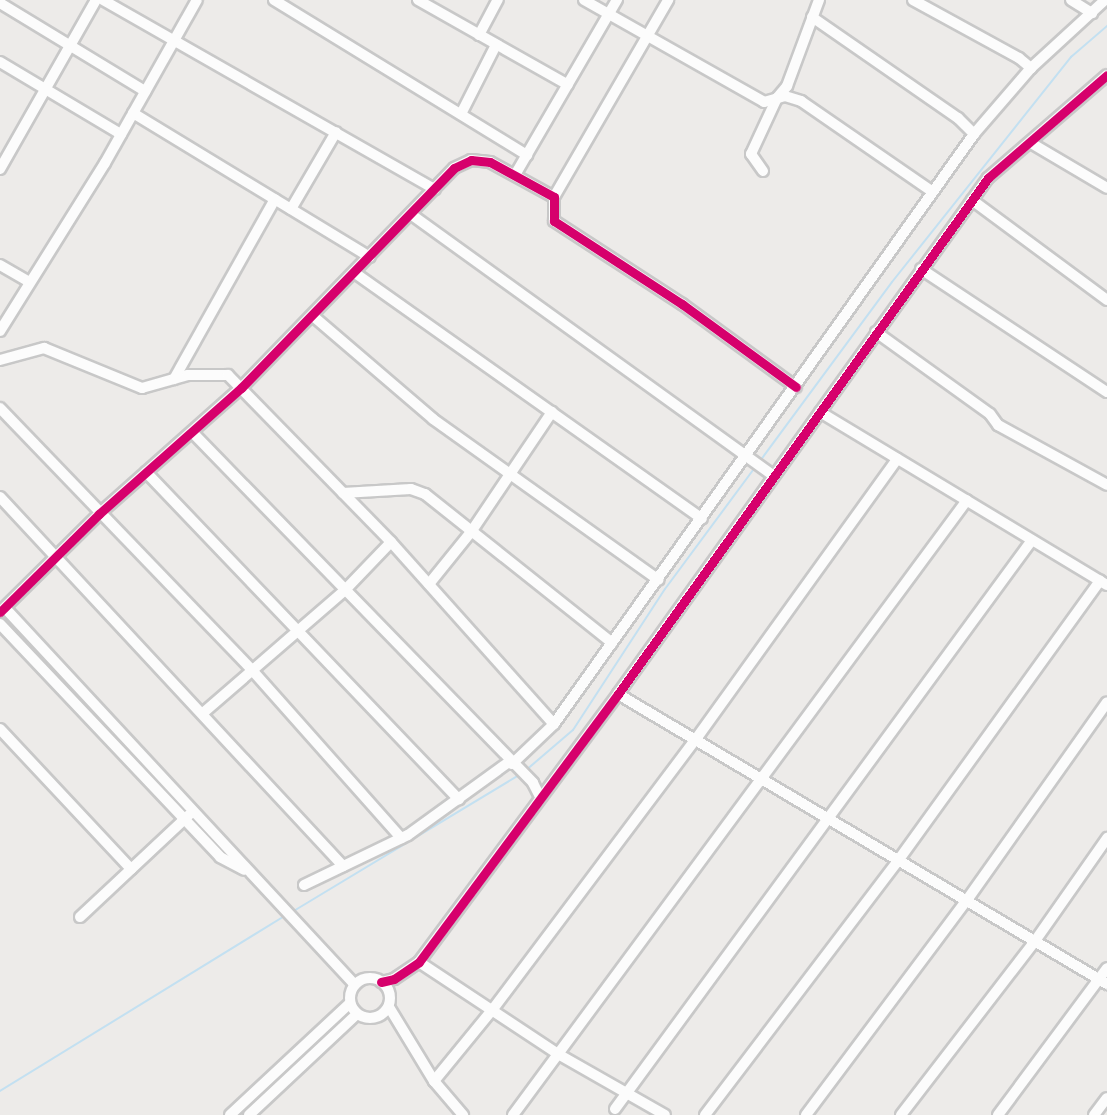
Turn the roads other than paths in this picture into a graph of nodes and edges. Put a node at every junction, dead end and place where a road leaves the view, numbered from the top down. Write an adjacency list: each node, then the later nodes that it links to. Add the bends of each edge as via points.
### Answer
1 (96, 0): 21 (street)
2 (103, 0): 20 (street)
3 (197, 0): 20 (street)
4 (274, 0): 31 (street)
5 (418, 0): 18 (street)
6 (498, 0): 18 (street)
7 (584, 0): 16 (street)
8 (617, 0): 16 (street)
9 (668, 0): 19 (street)
10 (819, 0): 17 (street)
11 (913, 0): 24 (street)
12 (1071, 0): 15 (street)
13 (1105, 0): 15 (street)
14 (0, 3): 21 (street)
15 (1092, 13): 24 (street)
16 (609, 14): 19 (street); 26 (street)
17 (812, 16): 29 (street, via 787,86); 34 (street, via 958,118)
18 (479, 35): 22 (street)
19 (647, 36): 29 (street, via 764,102); 43 (street)
20 (174, 40): 28 (street); 32 (street)
21 (70, 45): 27 (street); 28 (street)
22 (496, 45): 26 (street); 31 (street)
23 (0, 63): 27 (street)
24 (1031, 68): 34 (street)
25 (1107, 75): 35 (street)
26 (568, 85): 36 (street)
27 (45, 89): 33 (street); 37 (street)
28 (145, 91): 30 (street)
29 (777, 98): 38 (street, via 751,154); 42 (street, via 801,101)
30 (133, 112): 33 (street); 44 (street)
31 (461, 114): 36 (street)
32 (336, 132): 41 (street); 46 (street)
33 (121, 134): 52 (street)
34 (974, 134): 42 (street)
35 (1031, 143): 40 (street); 45 (street, via 988,178)
36 (527, 155): 39 (street)
37 (0, 169)
38 (763, 171)
39 (515, 175): 41 (street, via 490,162 471,160 454,168); 43 (street)
40 (1107, 188)
41 (435, 189): 47 (street)
42 (933, 192): 59 (street)
43 (554, 197): 59 (street, via 554,221 682,304)
44 (275, 199): 46 (street); 58 (street)
45 (972, 200): 50 (street); 53 (street)
46 (291, 209): 48 (street)
47 (412, 215): 48 (street); 66 (street)
48 (370, 257): 51 (street)
49 (0, 265): 52 (street)
50 (921, 269): 56 (street); 61 (street)
51 (355, 273): 54 (street); 63 (street)
52 (30, 282): 55 (street)
53 (1107, 300)
54 (313, 316): 60 (street); 69 (street, via 434,419)
55 (2, 324)
56 (876, 332): 64 (street); 71 (street, via 990,414 998,425)
57 (0, 360): 58 (street, via 44,348 142,388)
58 (174, 379): 60 (street, via 228,375)
59 (796, 387): 66 (street)
60 (241, 388): 65 (street); 72 (street)
61 (1107, 392)
62 (0, 408): 75 (street)
63 (552, 412): 69 (street); 76 (street)
64 (820, 412): 67 (street); 70 (street)
65 (193, 433): 68 (street); 84 (street)
66 (748, 456): 70 (street); 76 (street)
67 (897, 459): 74 (street); 95 (street)
68 (146, 472): 75 (street); 87 (street)
69 (510, 476): 77 (street); 81 (street)
70 (774, 476): 90 (street)
71 (1107, 485)
72 (343, 493): 77 (street, via 411,489 424,494); 79 (street)
73 (0, 496): 80 (street)
74 (967, 501): 78 (street); 97 (street)
75 (99, 514): 80 (street); 89 (street)
76 (702, 519): 81 (street)
77 (471, 532): 83 (street); 88 (street)
78 (1032, 540): 82 (street); 102 (street)
79 (392, 542): 83 (street); 84 (street)
80 (57, 560): 85 (street); 92 (street)
81 (659, 580): 88 (street)
82 (1104, 583): 105 (street)
83 (429, 584): 93 (street)
84 (345, 590): 87 (street); 96 (street)
85 (3, 610): 100 (street)
86 (0, 624): 101 (street)
87 (296, 632): 89 (street); 99 (street)
88 (612, 643): 93 (street)
89 (252, 670): 92 (street); 103 (street)
90 (618, 694): 95 (street); 98 (street)
91 (1107, 702): 110 (street)
92 (204, 713): 106 (street)
93 (554, 724): 96 (street)
94 (0, 729): 107 (street)
95 (696, 739): 97 (street); 120 (street)
96 (512, 764): 98 (street); 99 (street)
97 (763, 779): 102 (street); 122 (street)
98 (540, 797): 113 (street)
99 (459, 800): 103 (street)
100 (193, 811): 101 (street); 108 (street)
101 (184, 819): 107 (street); 108 (street, via 220,857)
102 (830, 819): 105 (street); 124 (street)
103 (401, 838): 106 (street)
104 (1107, 838): 112 (street)
105 (900, 858): 110 (street); 132 (street)
106 (343, 866): 109 (street)
107 (131, 869): 111 (street)
108 (252, 874): 117 (street)
109 (304, 885)
110 (968, 900): 112 (street); 133 (street)
111 (80, 917)
112 (1035, 940): 115 (street); 134 (street)
113 (419, 962): 116 (street, via 394,979); 120 (street)
114 (1107, 968): 115 (street)
115 (1103, 981): 135 (street)
116 (381, 982): 117 (street, via 370,978); 119 (street, via 389,994)
117 (355, 985): 118 (street)
118 (351, 1003): 121 (street); 128 (street)
119 (389, 1007): 121 (street, via 377,1017); 123 (street)
120 (493, 1009): 122 (street); 123 (street)
121 (357, 1014): 129 (street)
122 (558, 1054): 124 (street); 127 (street)
123 (434, 1081): 130 (street)
124 (625, 1095): 126 (street); 131 (street)
125 (1107, 1098): 136 (street)
126 (615, 1109)
127 (517, 1114)
128 (230, 1115)
129 (249, 1115)
130 (463, 1115)
131 (664, 1115)
132 (705, 1115)
133 (806, 1115)
134 (901, 1115)
135 (998, 1115)
136 (1095, 1115)

